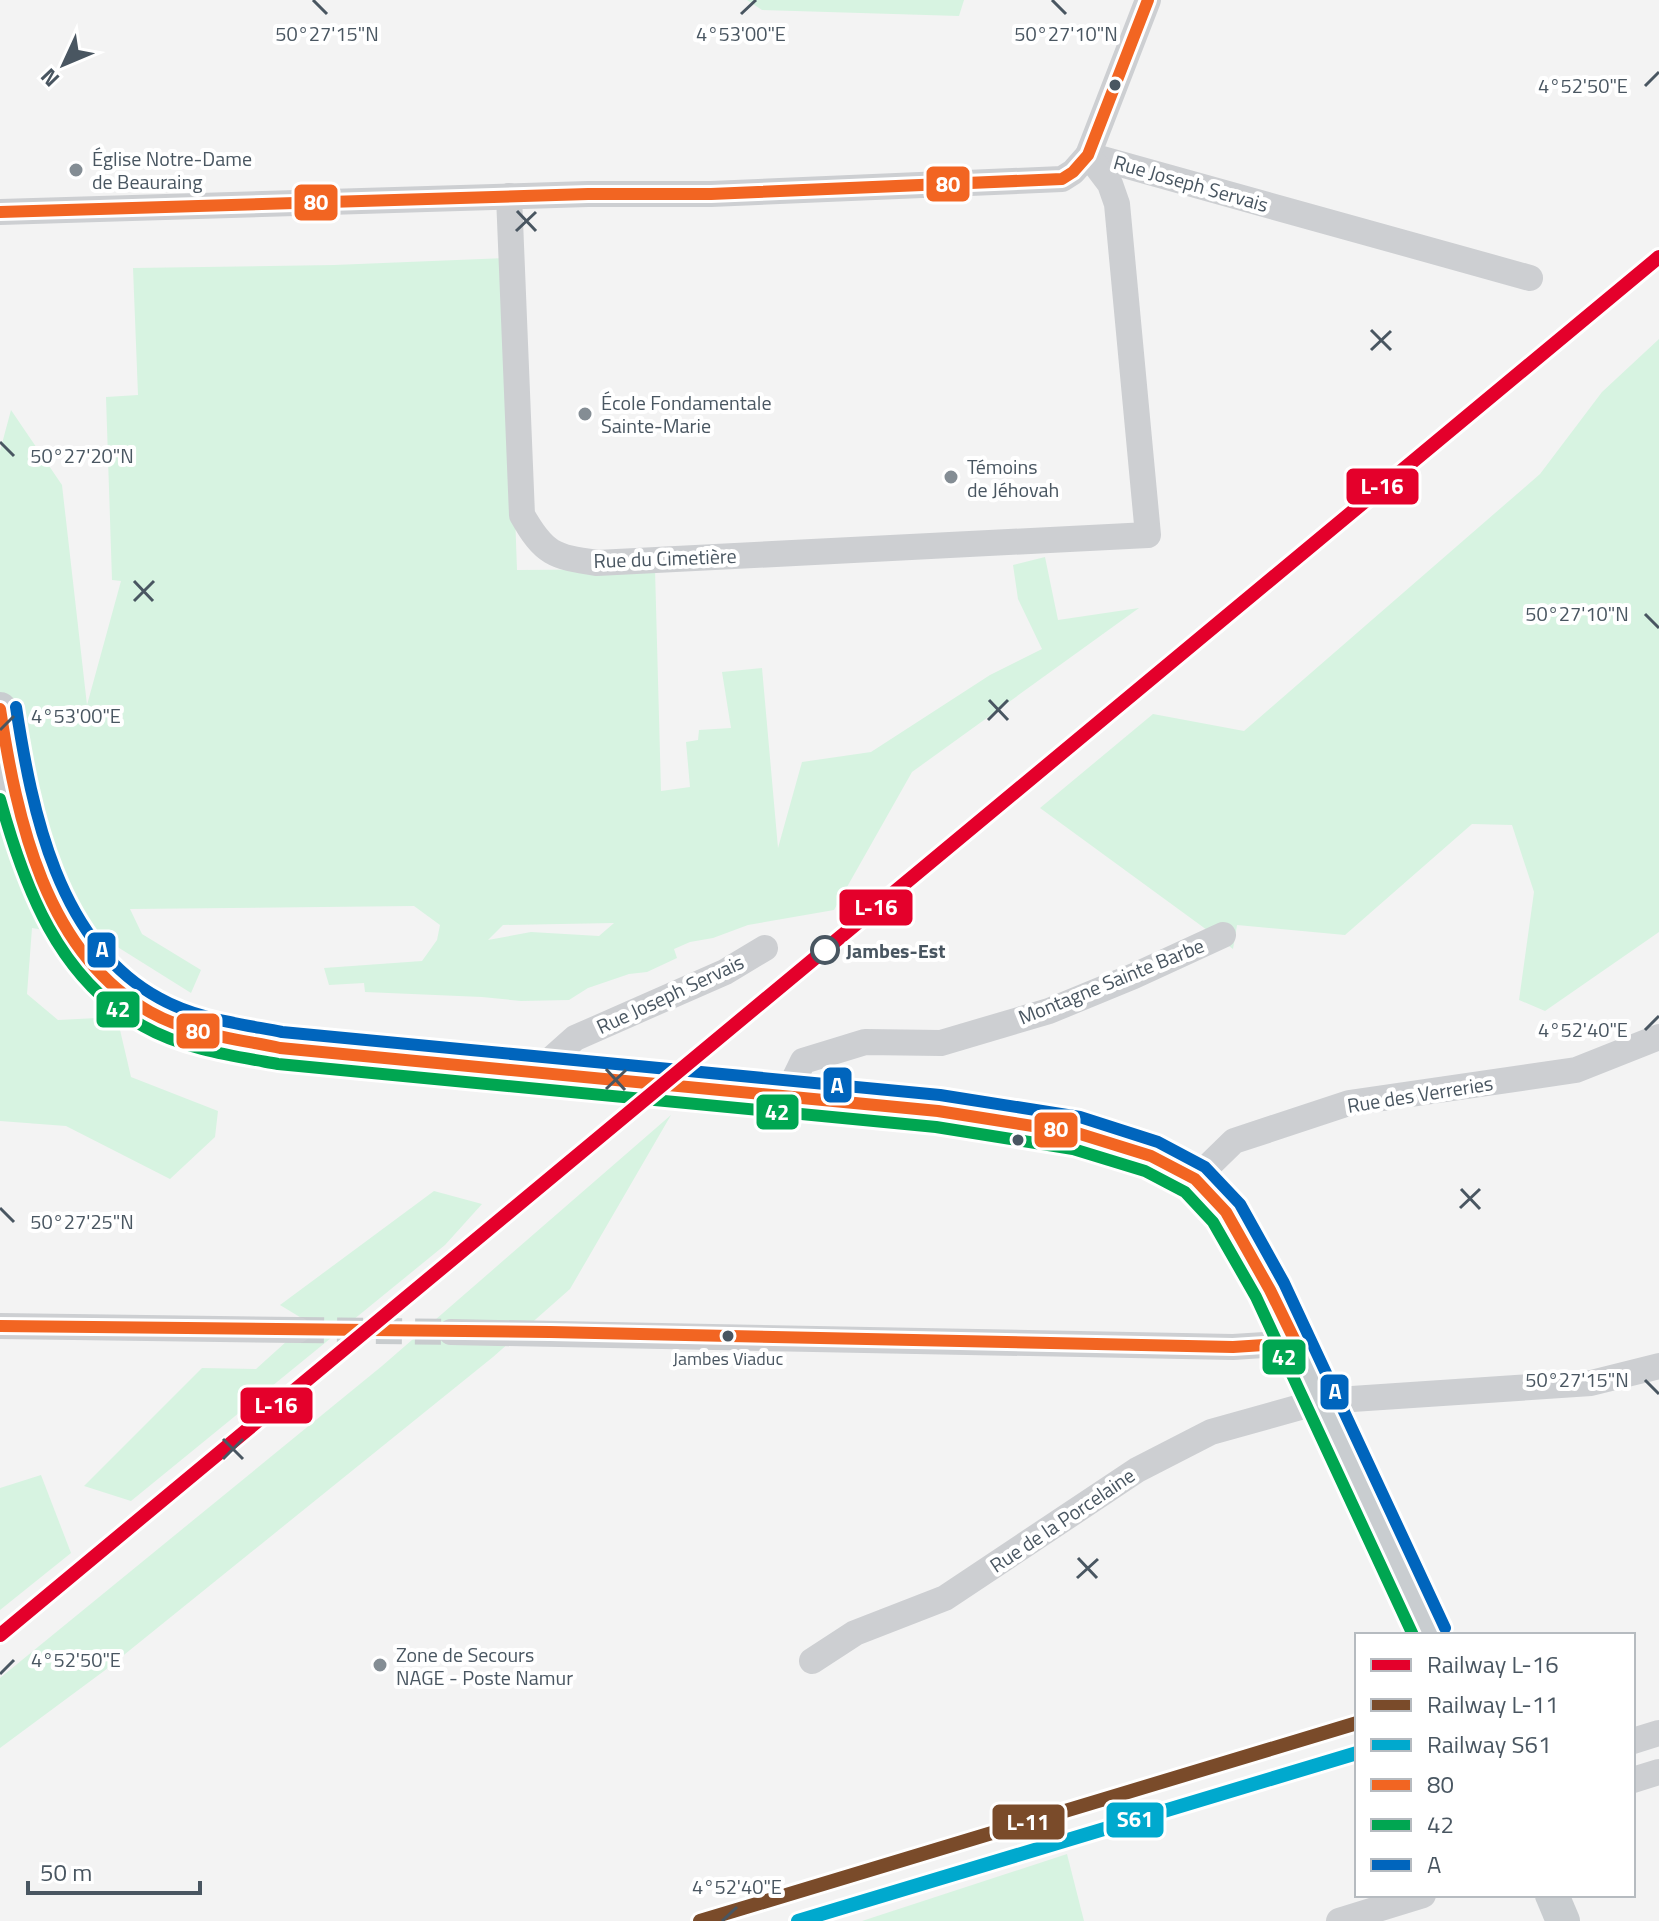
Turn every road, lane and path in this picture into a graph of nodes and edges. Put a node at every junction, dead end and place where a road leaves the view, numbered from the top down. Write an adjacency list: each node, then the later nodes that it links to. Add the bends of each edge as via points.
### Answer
1 (1148, 0): 2 (street)
2 (1088, 155): 3 (street, via 1062,179 711,194); 5 (street, Rue Joseph Servais); 6 (street, Rue Joseph Servais, via 1110,184 1117,204)
3 (509, 196): 4 (street); 6 (street, Rue du Cimetière, via 522,515 537,542 562,558 597,563)
4 (0, 212)
5 (1530, 278)
6 (1148, 535)
7 (0, 709): 11 (main road, via 13,790 39,875 55,908 76,944 111,985 148,1012 196,1031 280,1048)
8 (1223, 935): 12 (street, Montagne Sainte Barbe, via 1049,1011 941,1043 865,1042 803,1061)
9 (765, 948): 11 (street, Rue Joseph Servais, via 725,972 575,1038)
10 (1659, 1037): 13 (street, Rue des Verreries, via 1576,1070 1349,1103 1234,1141)
11 (538, 1071): 12 (main road)
12 (786, 1096): 13 (main road, via 938,1111 1077,1133 1151,1156)
13 (1195, 1179): 17 (main road, via 1226,1212)
14 (0, 1326): 15 (street)
15 (298, 1330)
16 (451, 1332): 17 (street, via 1217,1347)
17 (1296, 1343): 19 (main road)
18 (1659, 1366): 19 (street, Rue de la Porcelaine, via 1591,1383)
19 (1322, 1401): 20 (main road); 21 (street, Rue de la Porcelaine, via 1211,1432 1173,1449 945,1598 855,1633)
20 (1430, 1633)
21 (812, 1661)
22 (1659, 1733): 23 (street)
23 (1635, 1740)
24 (1659, 1772): 25 (street)
25 (1635, 1779)
26 (1417, 1897): 28 (street)
27 (1553, 1897): 29 (main road)
28 (1339, 1921)
29 (1563, 1921)

